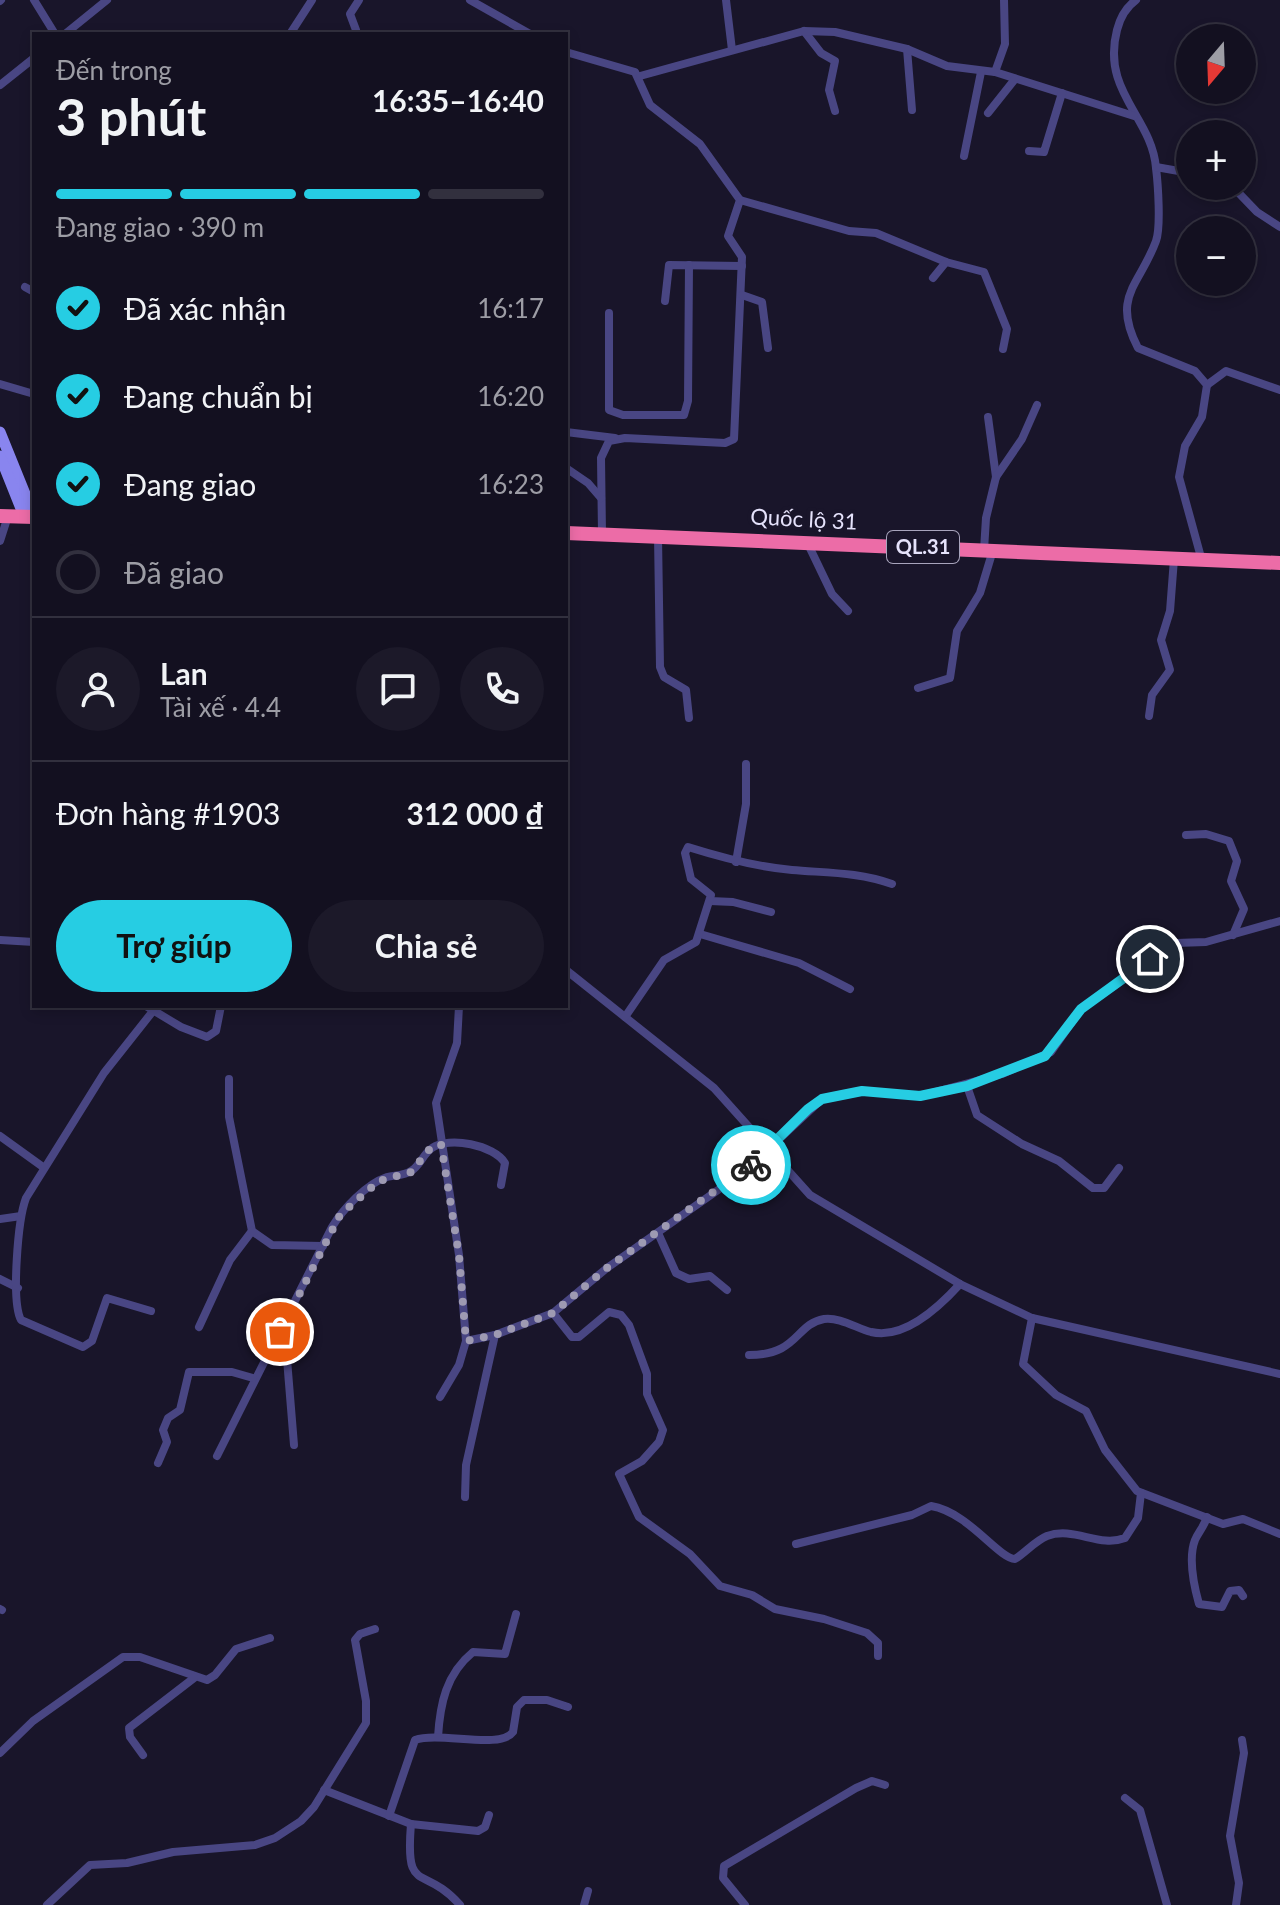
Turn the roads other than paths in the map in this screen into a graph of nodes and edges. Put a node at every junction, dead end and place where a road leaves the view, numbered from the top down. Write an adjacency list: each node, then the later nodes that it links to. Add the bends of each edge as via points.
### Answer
1 (34, 0): 12 (street)
2 (107, 0): 9 (street)
3 (312, 0): 14 (street)
4 (359, 0): 10 (street, via 350,14)
5 (470, 0): 15 (street)
6 (726, 0): 17 (street)
7 (1004, 0): 21 (street, via 1005,44)
8 (1136, 0): 29 (street, via 1119,22 1114,51 1118,82)
9 (96, 4): 13 (street)
10 (356, 30)
11 (804, 31): 16 (street, via 835,32); 17 (street); 27 (street, via 835,61 829,90)
12 (54, 32)
13 (67, 32)
14 (292, 32)
15 (526, 32)
16 (907, 49): 20 (street, via 947,66); 26 (street)
17 (732, 50): 22 (street)
18 (568, 53): 22 (street)
19 (32, 60): 24 (street)
20 (981, 72): 21 (street); 31 (street)
21 (995, 72): 23 (street)
22 (640, 76): 34 (street, via 650,105 700,144)
23 (1015, 79): 25 (street); 28 (street)
24 (0, 85)
25 (1062, 93): 29 (street); 30 (street, via 1044,152)
26 (912, 110)
27 (835, 111)
28 (988, 113)
29 (1134, 116): 32 (street)
30 (1029, 151)
31 (964, 156)
32 (1156, 167): 33 (street); 49 (street, via 1157,239 1126,304 1138,348 1195,371)
33 (1176, 171)
34 (740, 200): 37 (street, via 849,231 876,233); 39 (street, via 728,236 740,251)
35 (1245, 200): 36 (street)
36 (1280, 227)
37 (946, 262): 40 (street); 47 (street, via 989,277 1007,329)
38 (689, 265): 39 (street); 44 (street, via 667,267); 45 (street, via 684,415 623,415 609,410)
39 (742, 266): 43 (street)
40 (933, 278)
41 (25, 287): 42 (street)
42 (32, 291)
43 (742, 295): 46 (street, via 762,302); 56 (street, via 734,439 725,443)
44 (665, 301)
45 (609, 313)
46 (768, 348)
47 (1003, 349)
48 (0, 384): 51 (street)
49 (1207, 385): 50 (street, via 1230,371); 71 (street, via 1202,417 1180,467)
50 (1280, 390)
51 (32, 393)
52 (1037, 405): 59 (street)
53 (988, 417): 59 (street)
54 (0, 432): 61 (street)
55 (568, 432): 56 (street)
56 (616, 438): 60 (street, via 604,446 601,458)
57 (0, 456): 61 (street)
58 (568, 469): 60 (street)
59 (996, 477): 69 (street, via 986,518)
60 (602, 498): 65 (street)
61 (27, 500): 62 (street); 63 (street)
62 (3, 514): 63 (highway); 67 (street)
63 (31, 517)
64 (568, 533): 65 (highway, Quốc lộ 31 / QL.31)
65 (602, 534): 66 (highway, Quốc lộ 31 / QL.31)
66 (658, 536): 68 (highway, Quốc lộ 31 / QL.31); 76 (street, via 660,667 664,677 686,690)
67 (0, 541)
68 (806, 542): 69 (highway, Quốc lộ 31 / QL.31); 73 (street, via 832,594)
69 (989, 552): 70 (highway, Quốc lộ 31 / QL.31); 74 (street, via 980,593 957,631 950,678)
70 (1174, 559): 71 (highway, Quốc lộ 31 / QL.31); 75 (street, via 1170,611 1161,640 1170,670 1152,695)
71 (1202, 561): 72 (highway, Quốc lộ 31 / QL.31)
72 (1280, 563)
73 (848, 611)
74 (918, 688)
75 (1149, 716)
76 (689, 718)
77 (746, 764): 79 (street, via 746,804)
78 (1186, 835): 85 (street, via 1229,841 1237,861 1231,881 1244,909)
79 (736, 862): 80 (street, via 833,870); 81 (street, via 686,848 691,879 709,892)
80 (892, 884)
81 (710, 901): 82 (street); 84 (street)
82 (771, 912)
83 (1280, 921): 85 (street)
84 (700, 934): 89 (street, via 799,963); 93 (street, via 682,953 664,960)
85 (1233, 935): 95 (street, via 1206,942 1186,940 1167,948 1081,1009 1045,1056)
86 (0, 940): 87 (street)
87 (32, 942)
88 (568, 972): 93 (street)
89 (850, 989)
90 (150, 1008): 91 (street, via 207,1037 216,1031); 99 (street)
91 (221, 1008)
92 (459, 1008): 97 (street, via 457,1043 437,1096)
93 (625, 1017): 98 (street, via 714,1088)
94 (229, 1079): 104 (street, via 229,1117)
95 (967, 1086): 98 (street, via 912,1097 862,1091 822,1099); 100 (street, via 977,1115 1059,1161 1093,1188 1104,1188)
96 (0, 1136): 99 (street)
97 (441, 1144): 101 (street, via 498,1153 505,1163); 106 (street, via 411,1172 371,1186 340,1215); 117 (street)
98 (769, 1148): 105 (street); 108 (street, via 814,1198)
99 (43, 1167): 102 (street)
100 (1119, 1168)
101 (501, 1185)
102 (21, 1216): 103 (street); 109 (street)
103 (0, 1219)
104 (252, 1231): 106 (street, via 272,1245); 114 (street, via 230,1260)
105 (658, 1233): 110 (street, via 676,1273 689,1279 710,1276); 112 (street)
106 (323, 1246): 115 (street)
107 (0, 1279): 109 (street)
108 (960, 1284): 113 (street); 118 (street, via 926,1316 890,1332 826,1319 775,1354)
109 (18, 1288): 111 (street, via 21,1320 77,1345 90,1343 107,1298)
110 (727, 1290)
111 (151, 1311)
112 (553, 1313): 116 (street); 134 (street, via 575,1338 609,1312 621,1315 631,1330 647,1374 647,1394 663,1430 642,1461 619,1474 639,1517 690,1554 720,1586 745,1592 775,1609 867,1633 878,1643)
113 (1032, 1318): 119 (street); 125 (street, via 1023,1364 1056,1395 1086,1411 1105,1450)
114 (199, 1327)
115 (280, 1332): 120 (street); 122 (street, via 286,1347)
116 (495, 1335): 117 (street); 126 (street, via 469,1450)
117 (466, 1341): 121 (street)
118 (749, 1355)
119 (1280, 1374)
120 (253, 1378): 123 (street); 124 (street, via 232,1372 189,1372 180,1410 163,1430 167,1442)
121 (440, 1397)
122 (294, 1445)
123 (217, 1456)
124 (158, 1463)
125 (1141, 1493): 127 (street); 129 (street, via 1138,1518 1125,1538 1107,1542 1076,1534 1050,1535 1015,1559 1006,1557 968,1521 935,1506)
126 (465, 1497)
127 (1207, 1517): 128 (street, via 1228,1525 1243,1519); 130 (street, via 1195,1540 1199,1604 1222,1607 1230,1591 1239,1590)
128 (1280, 1534)
129 (796, 1544)
130 (1243, 1596)
131 (516, 1614): 137 (street, via 505,1654 473,1652 449,1682 441,1700)
132 (375, 1629): 142 (street, via 355,1640 366,1723)
133 (270, 1638): 135 (street, via 236,1649 210,1679)
134 (878, 1656)
135 (194, 1678): 139 (street, via 140,1657 123,1657 33,1721); 140 (street, via 129,1728)
136 (568, 1707): 137 (street, via 528,1698 518,1705 507,1739)
137 (438, 1737): 145 (street, via 418,1738 411,1744)
138 (1242, 1740): 153 (street, via 1230,1836 1238,1877)
139 (0, 1753)
140 (143, 1755)
141 (885, 1785): 151 (street, via 872,1781 856,1788 724,1866 723,1878)
142 (324, 1790): 145 (street); 148 (street, via 301,1821 268,1841 127,1863 94,1863 81,1869)
143 (1125, 1798): 152 (street, via 1140,1810)
144 (489, 1815): 146 (street, via 478,1831)
145 (389, 1816): 146 (street)
146 (411, 1824): 149 (street, via 412,1869)
147 (588, 1891): 150 (street)
148 (47, 1905)
149 (460, 1905)
150 (584, 1905)
151 (745, 1905)
152 (1167, 1905)
153 (1236, 1905)

